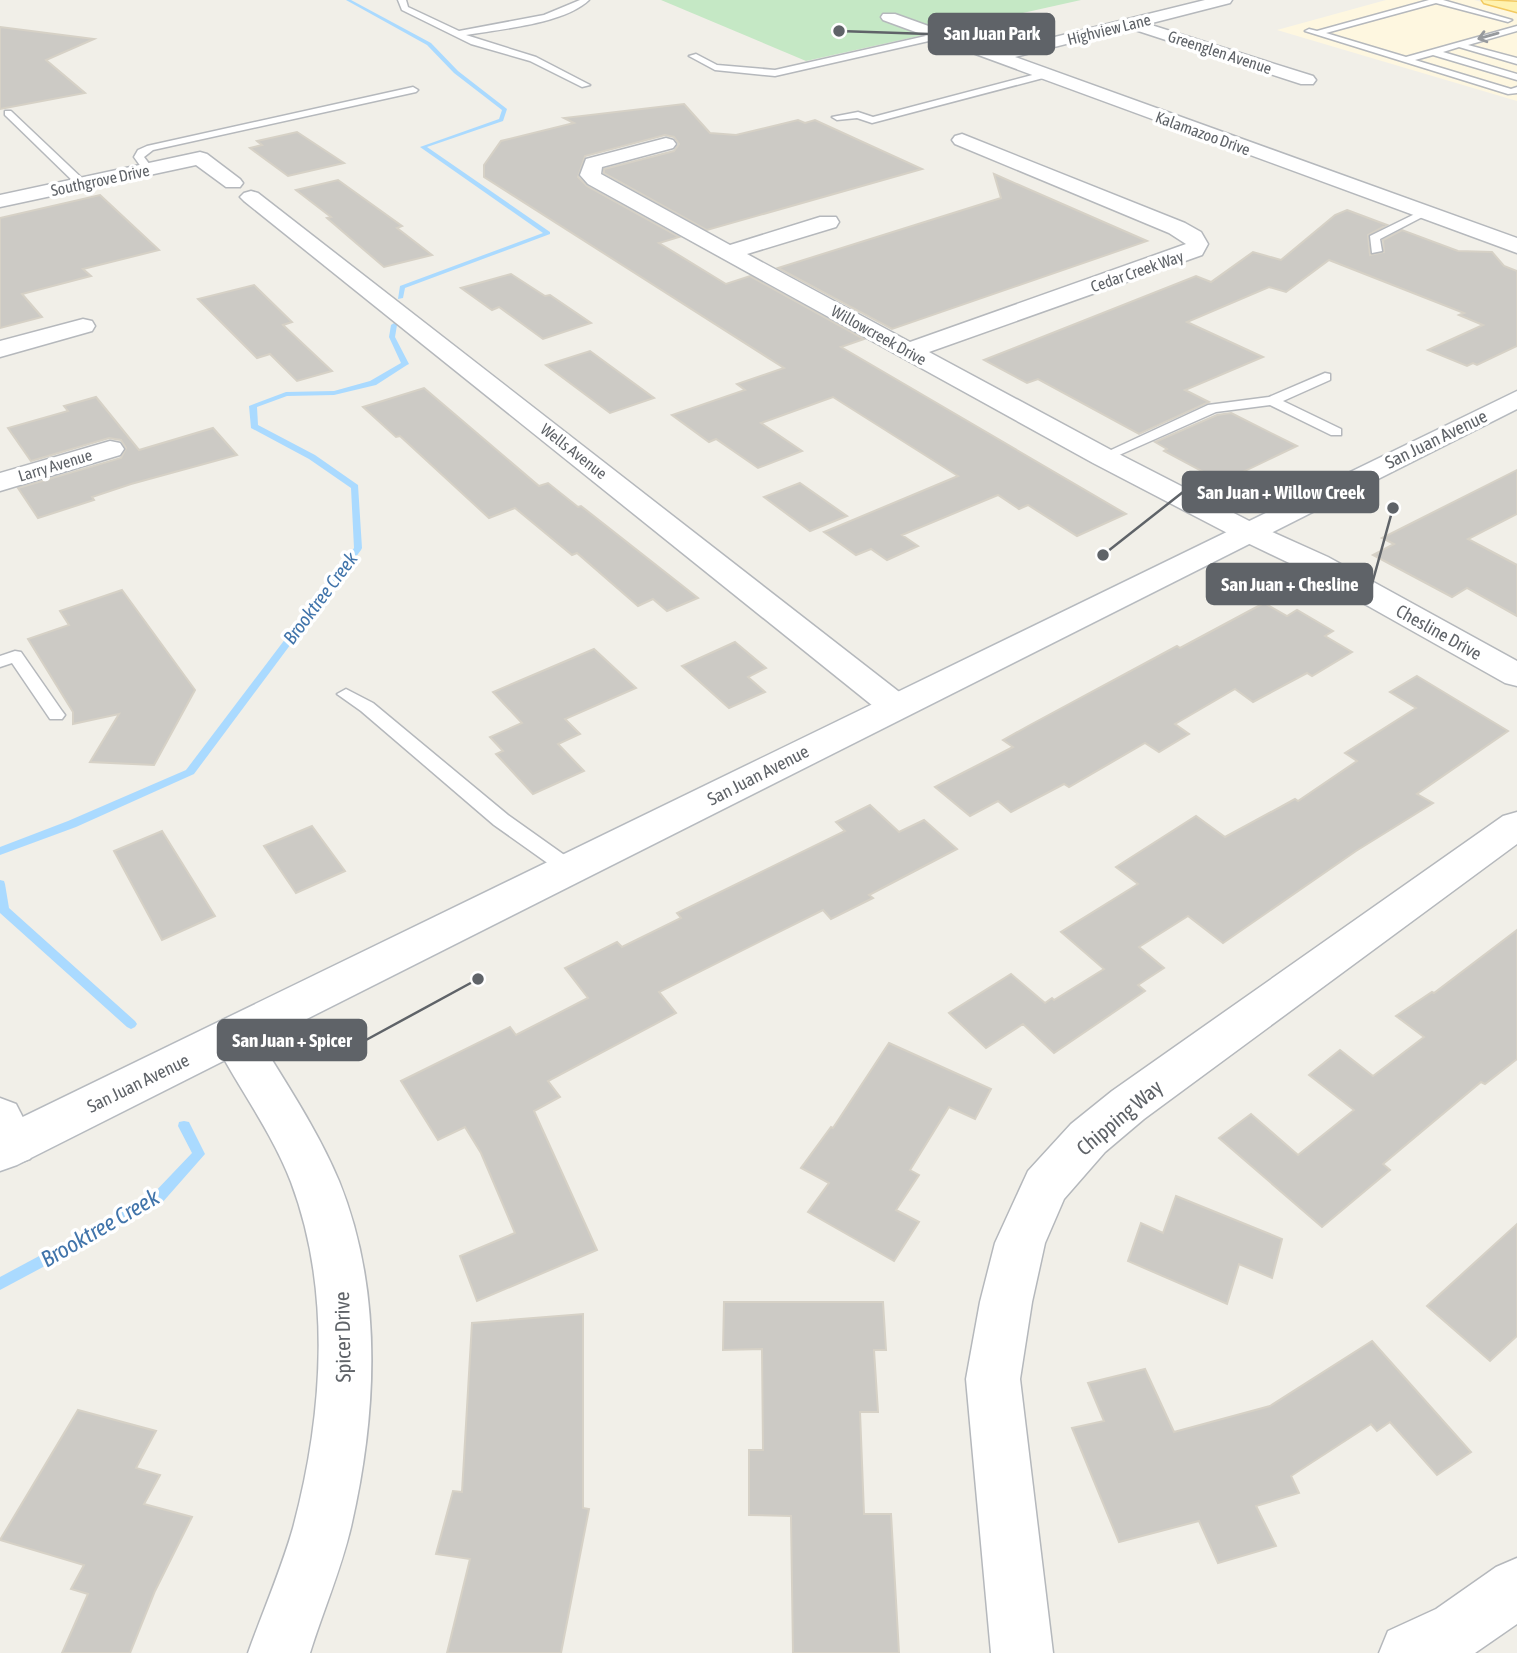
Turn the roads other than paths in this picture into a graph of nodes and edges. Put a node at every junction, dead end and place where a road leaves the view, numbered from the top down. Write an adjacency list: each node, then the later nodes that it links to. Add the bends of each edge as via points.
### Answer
1 (402, 0): 12 (lane, via 405,8)
2 (585, 0): 12 (lane, via 559,14)
3 (1224, 0): 9 (street, Highview Lane)
4 (1419, 0): 11 (lane)
5 (1436, 0): 7 (lane); 11 (lane)
6 (1490, 0): 7 (main road)
7 (1512, 13)
8 (889, 18): 13 (street, Kalamazoo Drive)
9 (1132, 24): 17 (street, Highview Lane); 22 (street, Greenglen Avenue)
10 (1517, 28): 14 (lane, one-way to 14)
11 (1313, 32): 18 (lane)
12 (457, 34): 23 (lane, via 533,59)
13 (939, 36): 16 (lane, via 775,73 715,67); 17 (street, Kalamazoo Drive)
14 (1459, 44): 15 (lane); 19 (lane)
15 (1433, 52): 18 (lane); 21 (lane)
16 (693, 56)
17 (994, 57): 20 (street, Kalamazoo Drive)
18 (1406, 60): 25 (lane)
19 (1517, 61)
20 (1044, 75): 27 (lane, via 872,120 858,115); 34 (street, Kalamazoo Drive)
21 (1517, 77)
22 (1307, 80)
23 (584, 85)
24 (413, 90): 31 (lane, via 150,148 139,157)
25 (1517, 90)
26 (8, 113): 32 (lane)
27 (837, 117)
28 (962, 140): 41 (street, Cedar Creek Way, via 1177,228 1197,244 1194,250)
29 (666, 144): 38 (street, Willowcreek Drive, via 593,163 590,174)
30 (200, 158): 31 (street, Southgrove Drive); 53 (street, Wells Avenue)
31 (148, 169): 32 (street, Southgrove Drive)
32 (82, 184): 33 (street, Southgrove Drive)
33 (0, 201)
34 (1425, 213): 36 (street, Kalamazoo Drive); 37 (lane, via 1374,238)
35 (828, 222): 38 (street)
36 (1517, 246)
37 (1376, 251)
38 (730, 252): 41 (street, Willowcreek Drive)
39 (83, 326): 40 (street)
40 (0, 349)
41 (908, 351): 47 (street, Willowcreek Drive)
42 (1325, 377): 44 (lane)
43 (1517, 399): 49 (street, San Juan Avenue)
44 (1272, 401): 45 (lane); 47 (lane, via 1213,408)
45 (1336, 432)
46 (110, 449): 48 (street, Larry Avenue)
47 (1103, 457): 49 (street, Willowcreek Drive)
48 (0, 482)
49 (1248, 532): 51 (street, Chesline Drive, via 1317,564); 53 (street, San Juan Avenue)
50 (0, 662): 54 (lane, via 15,656)
51 (1517, 675)
52 (346, 694): 56 (lane, via 501,820)
53 (895, 706): 56 (street, San Juan Avenue)
54 (56, 715)
55 (1517, 825): 61 (street, Chipping Way, via 1128,1105 1088,1138 1045,1186 1020,1243 993,1379)
56 (570, 869): 57 (street, San Juan Avenue)
57 (234, 1037): 58 (street, San Juan Avenue); 60 (street, Spicer Drive, via 295,1143 321,1199 340,1268 347,1344 341,1432 321,1528)
58 (4, 1138)
59 (1517, 1588): 62 (street, via 1457,1630)
60 (279, 1653)
61 (1022, 1653)
62 (1410, 1653)

